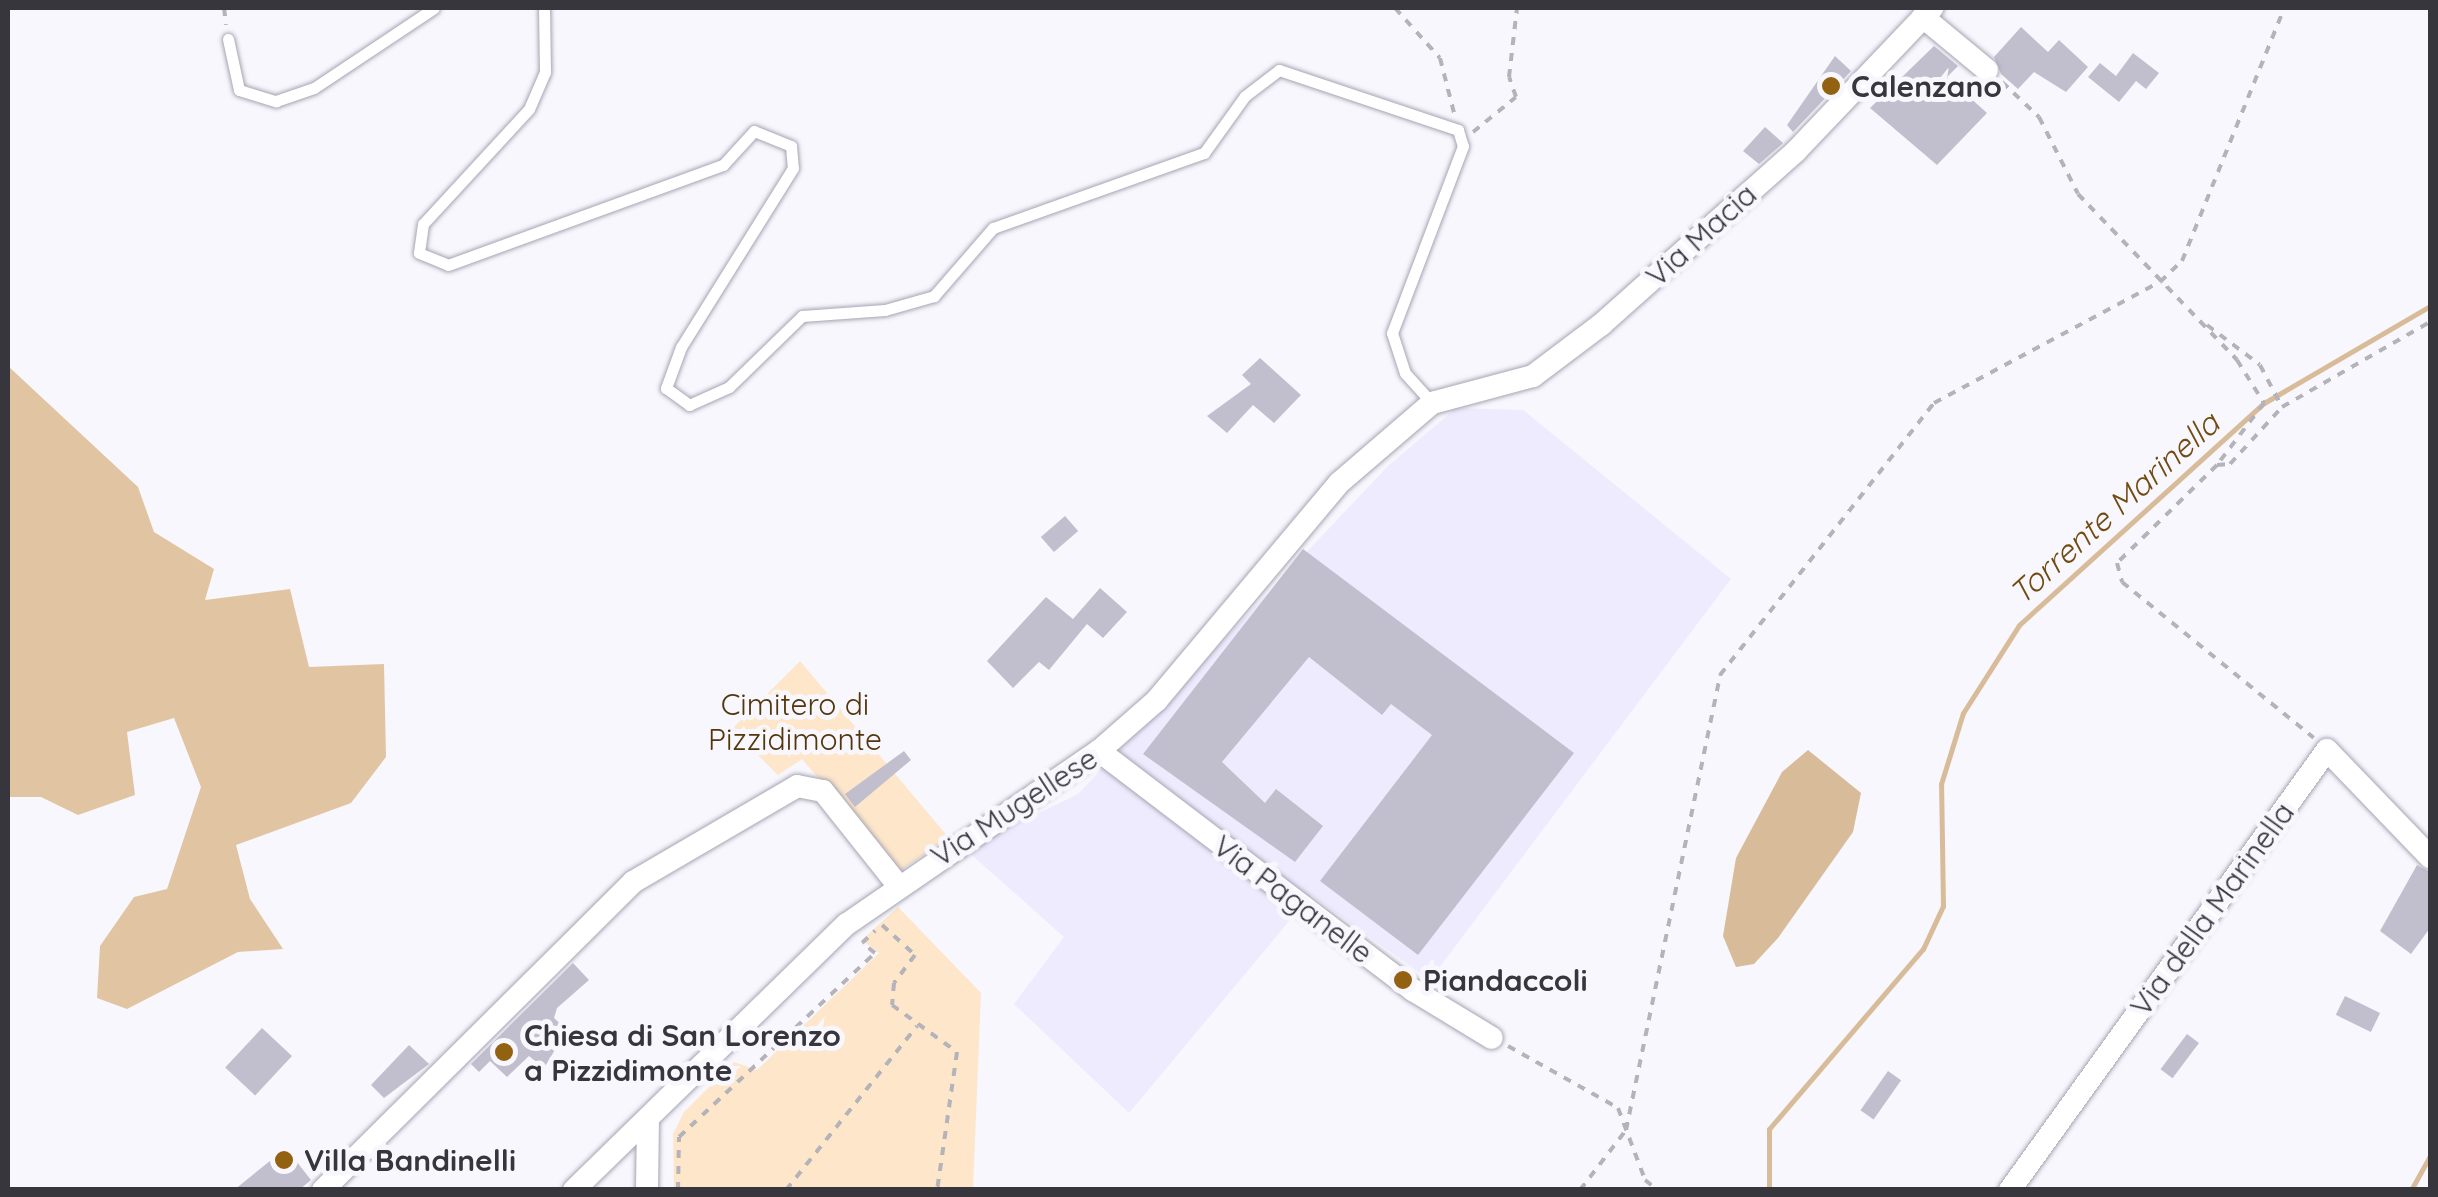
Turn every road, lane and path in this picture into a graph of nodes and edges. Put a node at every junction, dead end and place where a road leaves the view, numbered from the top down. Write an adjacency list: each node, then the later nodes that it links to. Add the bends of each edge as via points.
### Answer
1 (434, 8): 7 (lane, via 314,88 276,101 240,90)
2 (544, 8): 9 (lane, via 545,72 529,109 422,224 419,253 448,265 723,165 754,131 792,146 793,168 681,347 666,388 688,404 729,387 802,316 885,310 934,296 993,228 1204,153 1271,72)
3 (1396, 8): 9 (path, via 1440,58)
4 (1518, 8): 9 (path, via 1514,100 1500,119)
5 (2284, 8): 10 (path, via 2182,261)
6 (1922, 11): 8 (street); 13 (street, Via Macia, via 1795,152 1602,324 1533,376)
7 (228, 39)
8 (1987, 70): 10 (path, via 2040,117 2078,194)
9 (1457, 132): 13 (lane, via 1392,333 1405,373)
10 (2160, 282): 12 (path); 23 (path, via 1934,403 1746,632 1709,711)
11 (2430, 322): 14 (path)
12 (2204, 324): 14 (path, via 2226,331); 15 (path, via 2264,403)
13 (1432, 403): 17 (street, Via Mugellese, via 1339,483 1157,700)
14 (2281, 406): 15 (path, via 2230,464)
15 (2217, 464): 16 (path, via 2117,563 2122,582)
16 (2327, 750): 18 (street); 32 (street, Via della Marinella)
17 (1099, 751): 19 (street, Via Mugellese); 21 (street, Via Paganelle, via 1413,990)
18 (2430, 857)
19 (897, 884): 22 (street, Via Mugellese); 24 (street, via 823,791 796,786 633,882)
20 (917, 1026): 27 (path, via 892,1005 894,982 915,956 884,924 862,943 875,953 679,1137); 28 (path); 29 (path, via 942,1033 956,1052)
21 (1492, 1038): 23 (path, via 1606,1097)
22 (648, 1119): 25 (street, Via Mugellese); 26 (street)
23 (1626, 1130): 30 (path); 31 (path, via 1645,1180)
24 (324, 1190)
25 (574, 1190)
26 (648, 1190)
27 (678, 1190)
28 (786, 1190)
29 (937, 1190)
30 (1580, 1190)
31 (1658, 1190)
32 (2010, 1190)

